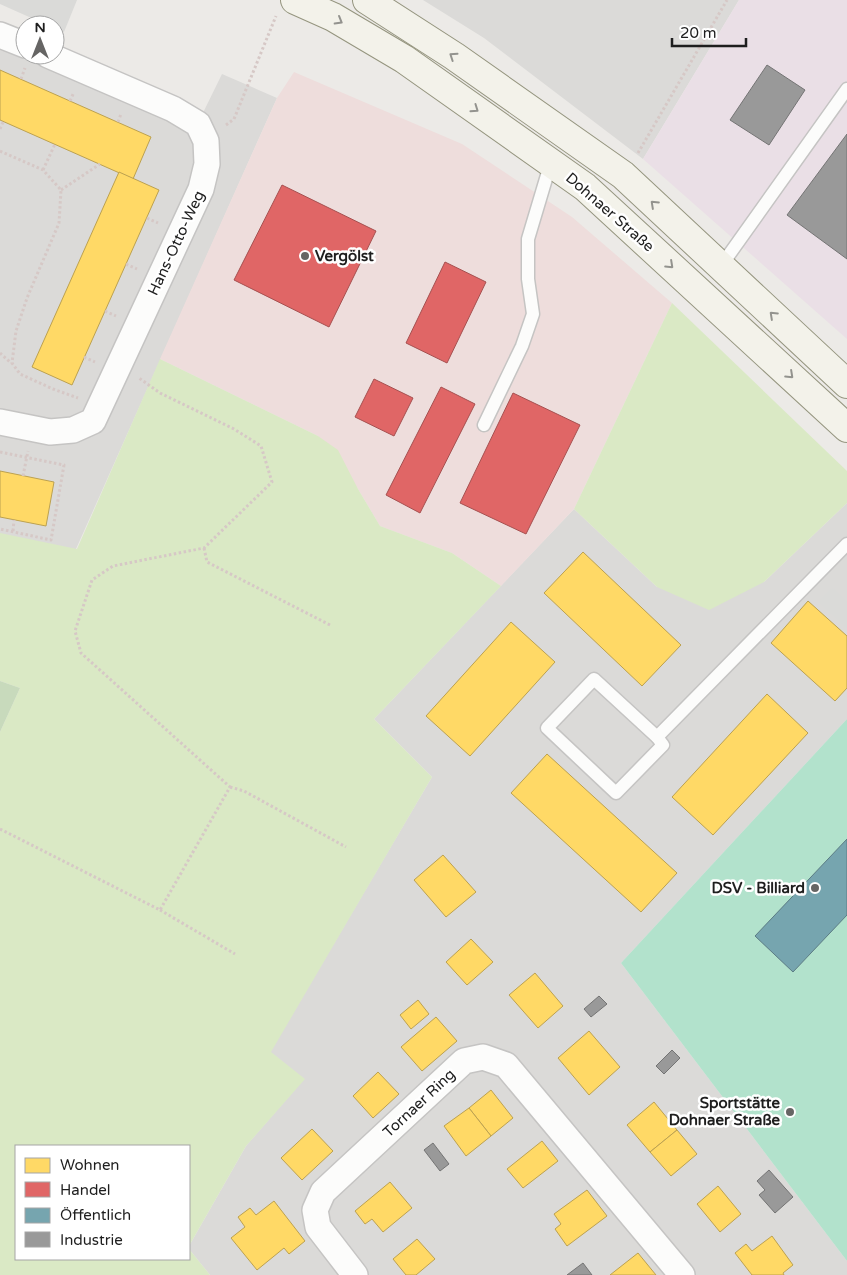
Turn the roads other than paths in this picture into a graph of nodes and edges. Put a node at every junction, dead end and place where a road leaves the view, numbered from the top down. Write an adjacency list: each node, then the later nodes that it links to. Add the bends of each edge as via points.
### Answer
1 (367, 0): 8 (main road, one-way to 1, via 623,175 454,56)
2 (287, 4): 7 (main road, Dohnaer Straße, one-way to 7, via 333,17 404,59)
3 (0, 35): 4 (street)
4 (15, 41)
5 (65, 62): 10 (street, Hans-Otto-Weg, via 173,108 198,124 206,141 207,164 203,184 93,421 73,430 50,432)
6 (847, 89): 8 (lane)
7 (551, 162): 11 (lane, via 528,239 528,279 533,314 522,346); 12 (main road, Dohnaer Straße, one-way to 12, via 585,187)
8 (721, 266): 9 (main road, one-way to 8)
9 (847, 384)
10 (0, 422)
11 (484, 425)
12 (847, 428)
13 (847, 544): 14 (lane)
14 (656, 737): 14 (lane, via 663,745 616,793 547,728 594,679)
15 (355, 1275): 16 (street, Tornaer Ring, via 318,1227 315,1210 323,1192 464,1061 482,1057 506,1065)
16 (682, 1275)

